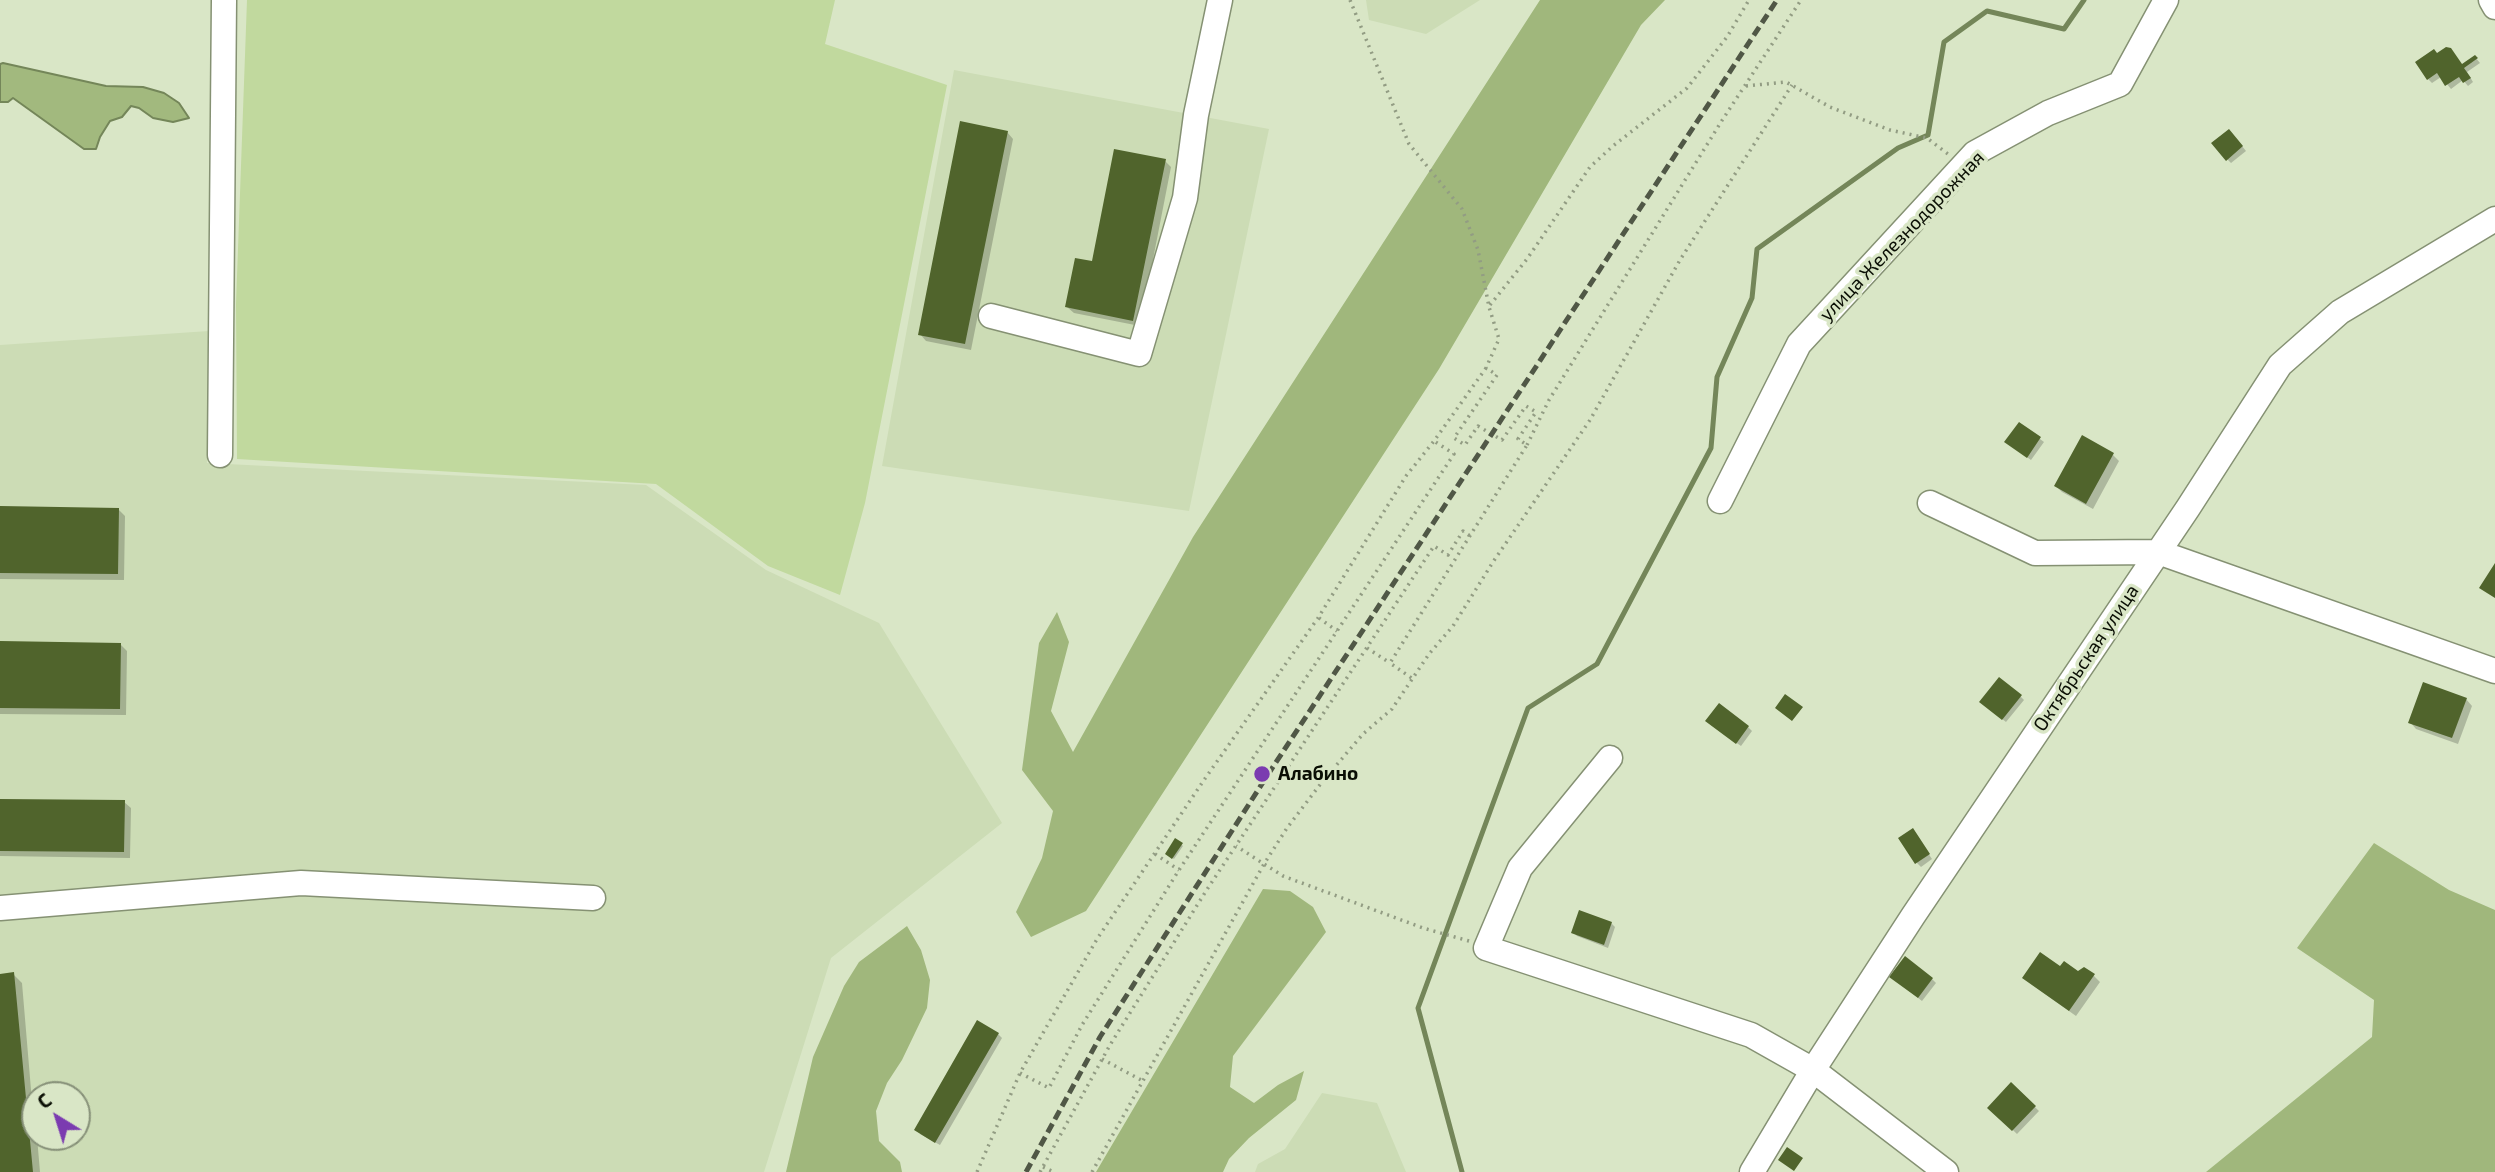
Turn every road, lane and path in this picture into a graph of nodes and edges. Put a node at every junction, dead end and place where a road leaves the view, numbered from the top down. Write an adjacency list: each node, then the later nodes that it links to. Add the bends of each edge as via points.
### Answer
1 (225, 0): 18 (street)
2 (1220, 0): 14 (street, via 1196,115 1185,198 1139,354)
3 (1350, 0): 13 (path, via 1409,144 1462,209 1478,250)
4 (1749, 0): 13 (path, via 1687,88 1590,167)
5 (1801, 0): 10 (path)
6 (2166, 0): 19 (street, улица Железнодорожная, via 2120,84 2048,113 1975,153 1799,344)
7 (2491, 0): 8 (street)
8 (2495, 7)
9 (1792, 85): 10 (path); 11 (path, via 1830,107 1890,130); 28 (path, via 1680,260 1590,420)
10 (1745, 86): 17 (path, via 1549,400)
11 (1927, 138)
12 (2495, 219): 22 (street, Октябрьская улица, via 2340,312 2280,365)
13 (1489, 307): 15 (path, via 1499,339)
14 (991, 316)
15 (1486, 368): 16 (path); 17 (path, via 1497,375 1454,438 1465,445 1478,426 1502,440 1526,406 1536,412 1518,439)
16 (1434, 441): 23 (path, via 1406,476); 24 (path, via 1454,454)
17 (1527, 445): 21 (path)
18 (220, 455)
19 (1720, 501)
20 (1930, 502): 22 (street, via 2035,553)
21 (1470, 536): 25 (path, via 1463,531 1448,555 1434,547); 26 (path)
22 (2158, 552): 27 (street); 38 (street, Октябрьская улица)
23 (1318, 618): 24 (path); 31 (path)
24 (1337, 631): 33 (path)
25 (1367, 648): 26 (path); 30 (path)
26 (1390, 663): 28 (path)
27 (2495, 671)
28 (1413, 679): 32 (path, via 1392,709 1321,782)
29 (1610, 758): 38 (street, via 1520,868 1486,948 1751,1035)
30 (1236, 846): 32 (path); 37 (path)
31 (1154, 853): 33 (path); 39 (path, via 1097,939)
32 (1264, 864): 36 (path, via 1283,876); 40 (path)
33 (1179, 870): 39 (path, via 1049,1088)
34 (593, 898): 35 (street, via 301,883)
35 (0, 908)
36 (1462, 939)
37 (1102, 1059): 40 (path); 41 (path)
38 (1813, 1070): 46 (street, Октябрьская улица); 47 (street)
39 (1020, 1073): 42 (path)
40 (1143, 1082): 45 (path)
41 (1043, 1167): 43 (path); 44 (path)
42 (978, 1172)
43 (1040, 1172)
44 (1054, 1172)
45 (1092, 1172)
46 (1752, 1172)
47 (1946, 1172)

